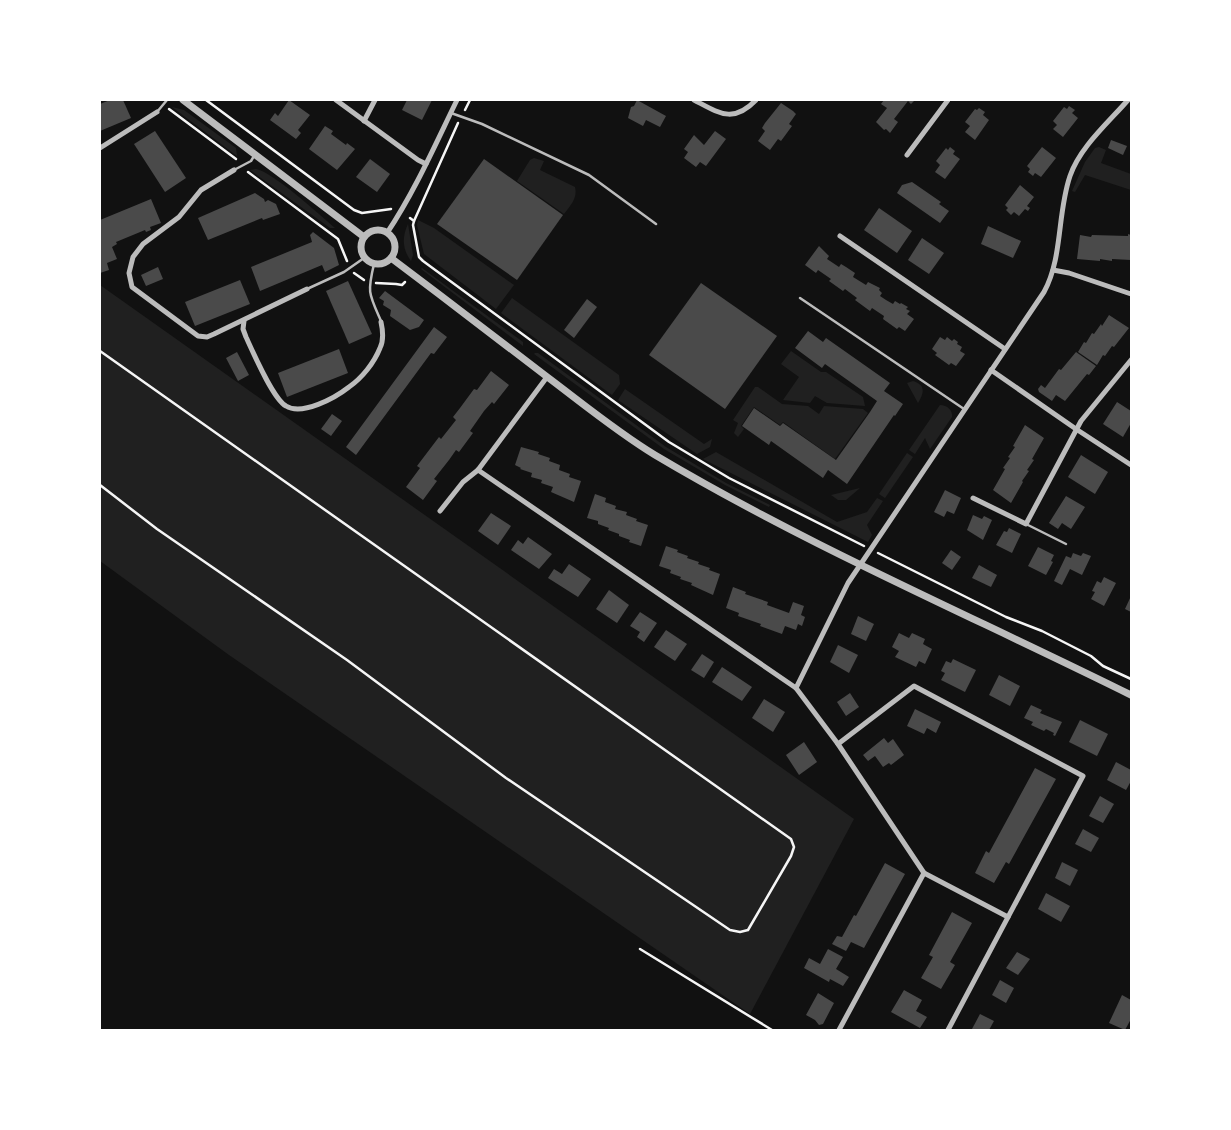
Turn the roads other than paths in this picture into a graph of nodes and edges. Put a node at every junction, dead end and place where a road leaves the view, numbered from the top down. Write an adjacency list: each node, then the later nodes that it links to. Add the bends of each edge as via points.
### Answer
1 (168, 100): 10 (lane)
2 (183, 100): 14 (street)
3 (336, 100): 12 (street)
4 (375, 100): 12 (street)
5 (457, 100): 11 (street)
6 (694, 100): 7 (street, via 726,114 738,114)
7 (756, 100)
8 (948, 100): 15 (street)
9 (1128, 100): 25 (street, via 1094,137 1073,169 1064,201)
10 (157, 112): 13 (street)
11 (451, 113): 16 (street); 18 (lane, via 482,124 589,175)
12 (364, 121): 16 (street)
13 (100, 148)
14 (255, 155): 17 (lane, via 251,161); 21 (street)
15 (907, 155)
16 (426, 164): 19 (street)
17 (234, 170): 29 (street, via 201,190 179,217 144,244 133,257 129,273 132,288 198,336 207,337)
18 (656, 224)
19 (387, 233): 21 (street, via 375,230); 23 (street, via 395,245)
20 (840, 236): 31 (street)
21 (364, 237): 22 (street, via 361,247)
22 (364, 258): 24 (street); 26 (lane, via 344,272)
23 (391, 258): 24 (street); 34 (street)
24 (374, 264): 30 (lane, via 369,289)
25 (1053, 270): 27 (street); 31 (street, via 1044,292)
26 (307, 289): 29 (street)
27 (1131, 294)
28 (800, 298): 35 (lane)
29 (244, 321): 30 (street, via 246,337 274,392 284,406 303,410 350,387 361,377 381,347)
30 (381, 322)
31 (1005, 349): 33 (street)
32 (1131, 360): 36 (street)
33 (991, 370): 35 (street); 36 (street)
34 (547, 377): 38 (street); 43 (street, via 654,454 768,518)
35 (965, 410): 43 (street)
36 (1076, 429): 37 (street); 41 (street)
37 (1131, 465)
38 (478, 470): 40 (street, via 462,482); 44 (street)
39 (973, 498): 41 (street)
40 (440, 511)
41 (1026, 524): 42 (lane)
42 (1066, 544)
43 (860, 564): 44 (street); 45 (street)
44 (796, 688): 46 (street)
45 (1131, 694)
46 (838, 744): 47 (street); 48 (street, via 914,686 1083,776)
47 (924, 874): 48 (street); 49 (street)
48 (1008, 917): 50 (street)
49 (839, 1030)
50 (948, 1030)

